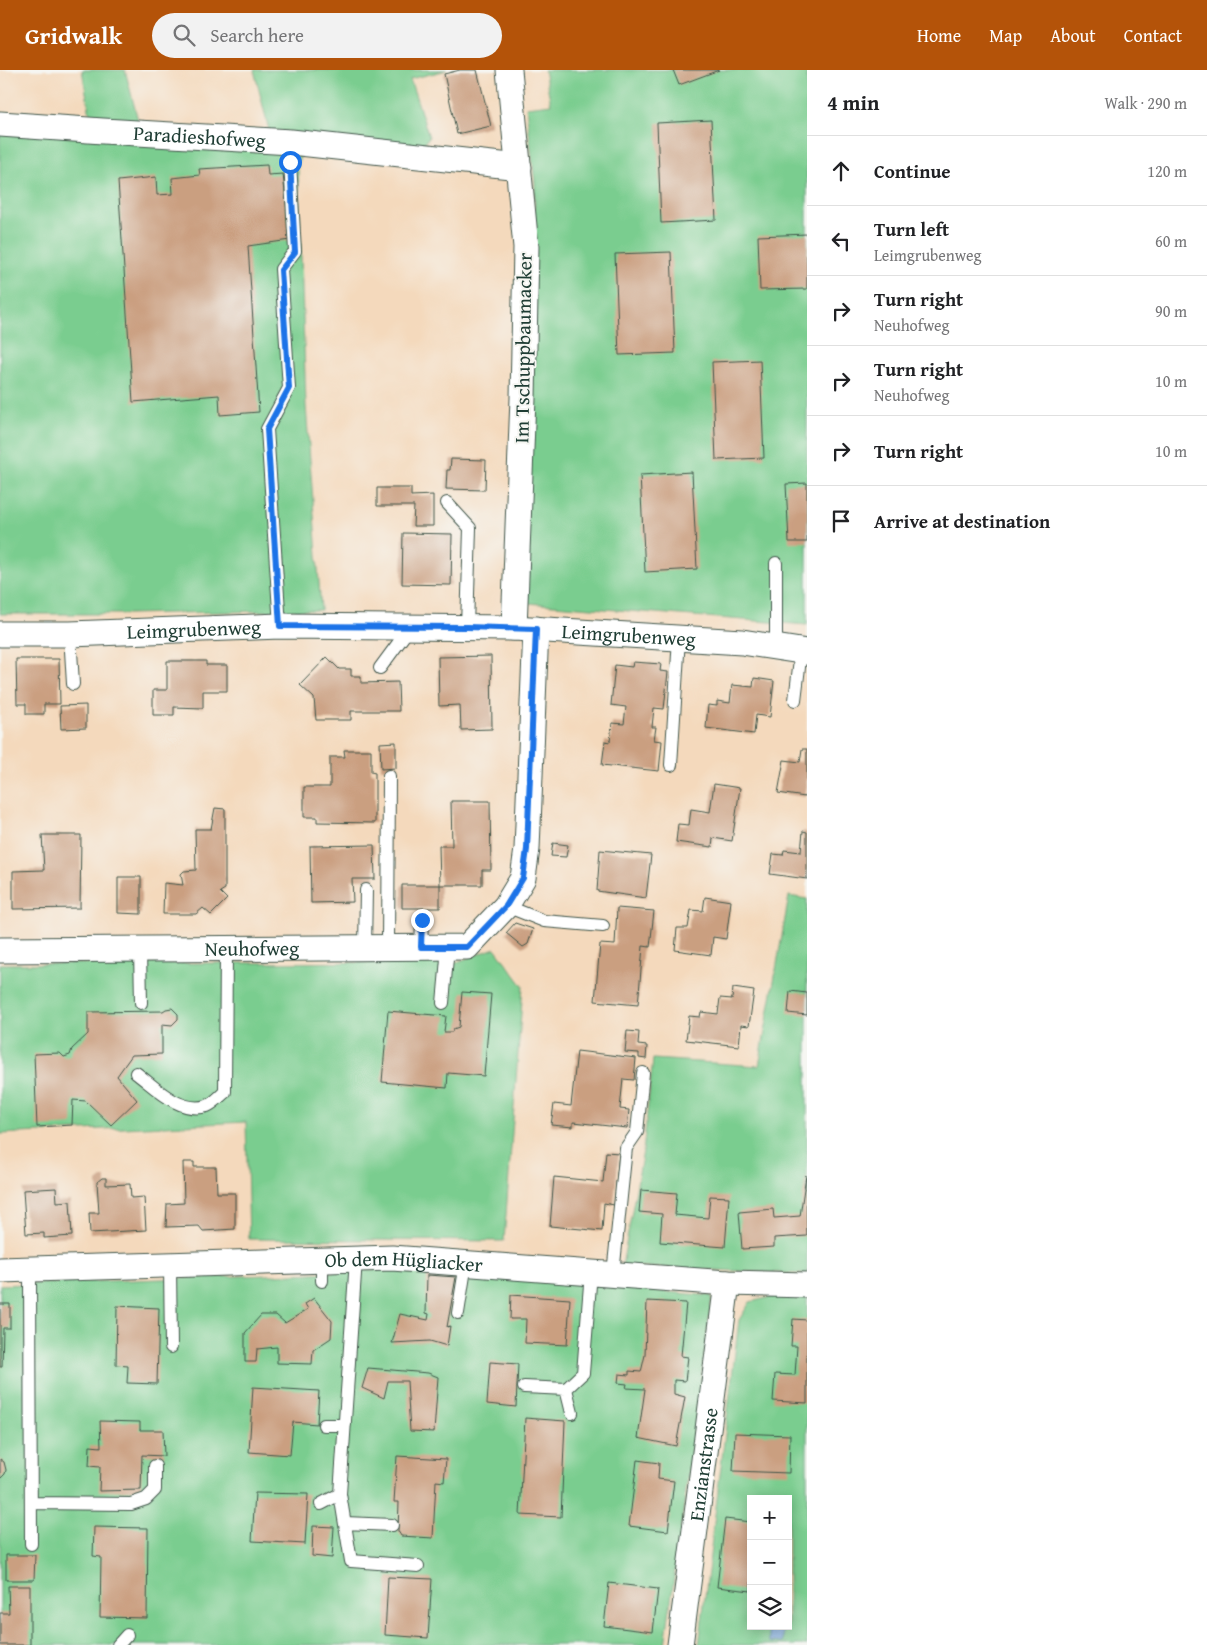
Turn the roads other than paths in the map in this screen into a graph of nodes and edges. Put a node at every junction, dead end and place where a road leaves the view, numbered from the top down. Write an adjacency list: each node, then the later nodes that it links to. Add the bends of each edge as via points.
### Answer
1 (509, 70): 4 (street, Im Tschuppbaumacker)
2 (0, 124): 3 (street, Paradieshofweg)
3 (291, 142): 4 (street, Paradieshofweg); 7 (lane, via 295,252 281,270 289,388 267,429)
4 (519, 167): 10 (street, Im Tschuppbaumacker, via 526,247 523,398)
5 (447, 503): 9 (lane, via 470,528)
6 (776, 563): 14 (lane)
7 (280, 626): 8 (street, Leimgrubenweg); 12 (street, Leimgrubenweg)
8 (411, 626): 9 (street, Leimgrubenweg); 16 (lane)
9 (467, 627): 10 (street, Leimgrubenweg)
10 (525, 628): 13 (street, Leimgrubenweg); 22 (street, Neuhofweg, via 527,849 523,878)
11 (0, 634): 12 (street, Leimgrubenweg)
12 (70, 634): 17 (lane)
13 (679, 638): 14 (street, Leimgrubenweg); 19 (lane)
14 (776, 648): 15 (street, Leimgrubenweg)
15 (804, 652): 18 (lane)
16 (380, 668)
17 (72, 684)
18 (795, 700)
19 (671, 765)
20 (389, 776): 27 (lane)
21 (366, 890): 27 (lane)
22 (506, 906): 24 (lane, via 544,922); 26 (street, Neuhofweg, via 467,947)
23 (422, 920): 25 (lane)
24 (603, 926)
25 (421, 947): 26 (street, Neuhofweg); 27 (street, Neuhofweg)
26 (448, 947): 32 (lane)
27 (377, 948): 29 (street, Neuhofweg)
28 (140, 949): 29 (street, Neuhofweg); 30 (street, Neuhofweg); 31 (lane)
29 (226, 949): 33 (lane, via 225,1092 208,1106 190,1107 173,1101)
30 (0, 950)
31 (141, 1003)
32 (443, 1003)
33 (136, 1072)
34 (643, 1072): 40 (lane, via 637,1132 626,1148)
35 (356, 1259): 36 (street, Ob dem Hügliacker); 37 (street, Ob dem Hügliacker, via 322,1271); 45 (lane)
36 (466, 1263): 40 (street, Ob dem Hügliacker); 43 (lane)
37 (170, 1265): 39 (street, Ob dem Hügliacker); 44 (lane)
38 (0, 1270): 39 (street, Ob dem Hügliacker)
39 (30, 1270): 54 (lane)
40 (602, 1273): 41 (street, Ob dem Hügliacker); 48 (lane, via 583,1373)
41 (727, 1282): 42 (street, Ob dem Hügliacker); 62 (street, Enzianstrasse)
42 (807, 1285)
43 (458, 1313)
44 (171, 1347)
45 (348, 1379): 46 (lane); 51 (lane)
46 (361, 1383)
47 (524, 1387): 48 (lane)
48 (566, 1390): 49 (lane)
49 (572, 1413)
50 (324, 1425): 51 (lane)
51 (345, 1425): 53 (lane)
52 (155, 1466): 54 (lane, via 155,1490 139,1502)
53 (340, 1494): 55 (lane); 56 (lane)
54 (31, 1503): 58 (lane)
55 (321, 1504)
56 (345, 1523): 57 (lane); 59 (lane, via 351,1561)
57 (392, 1525)
58 (31, 1544)
59 (418, 1566)
60 (127, 1635): 61 (lane)
61 (118, 1645)
62 (680, 1645)

